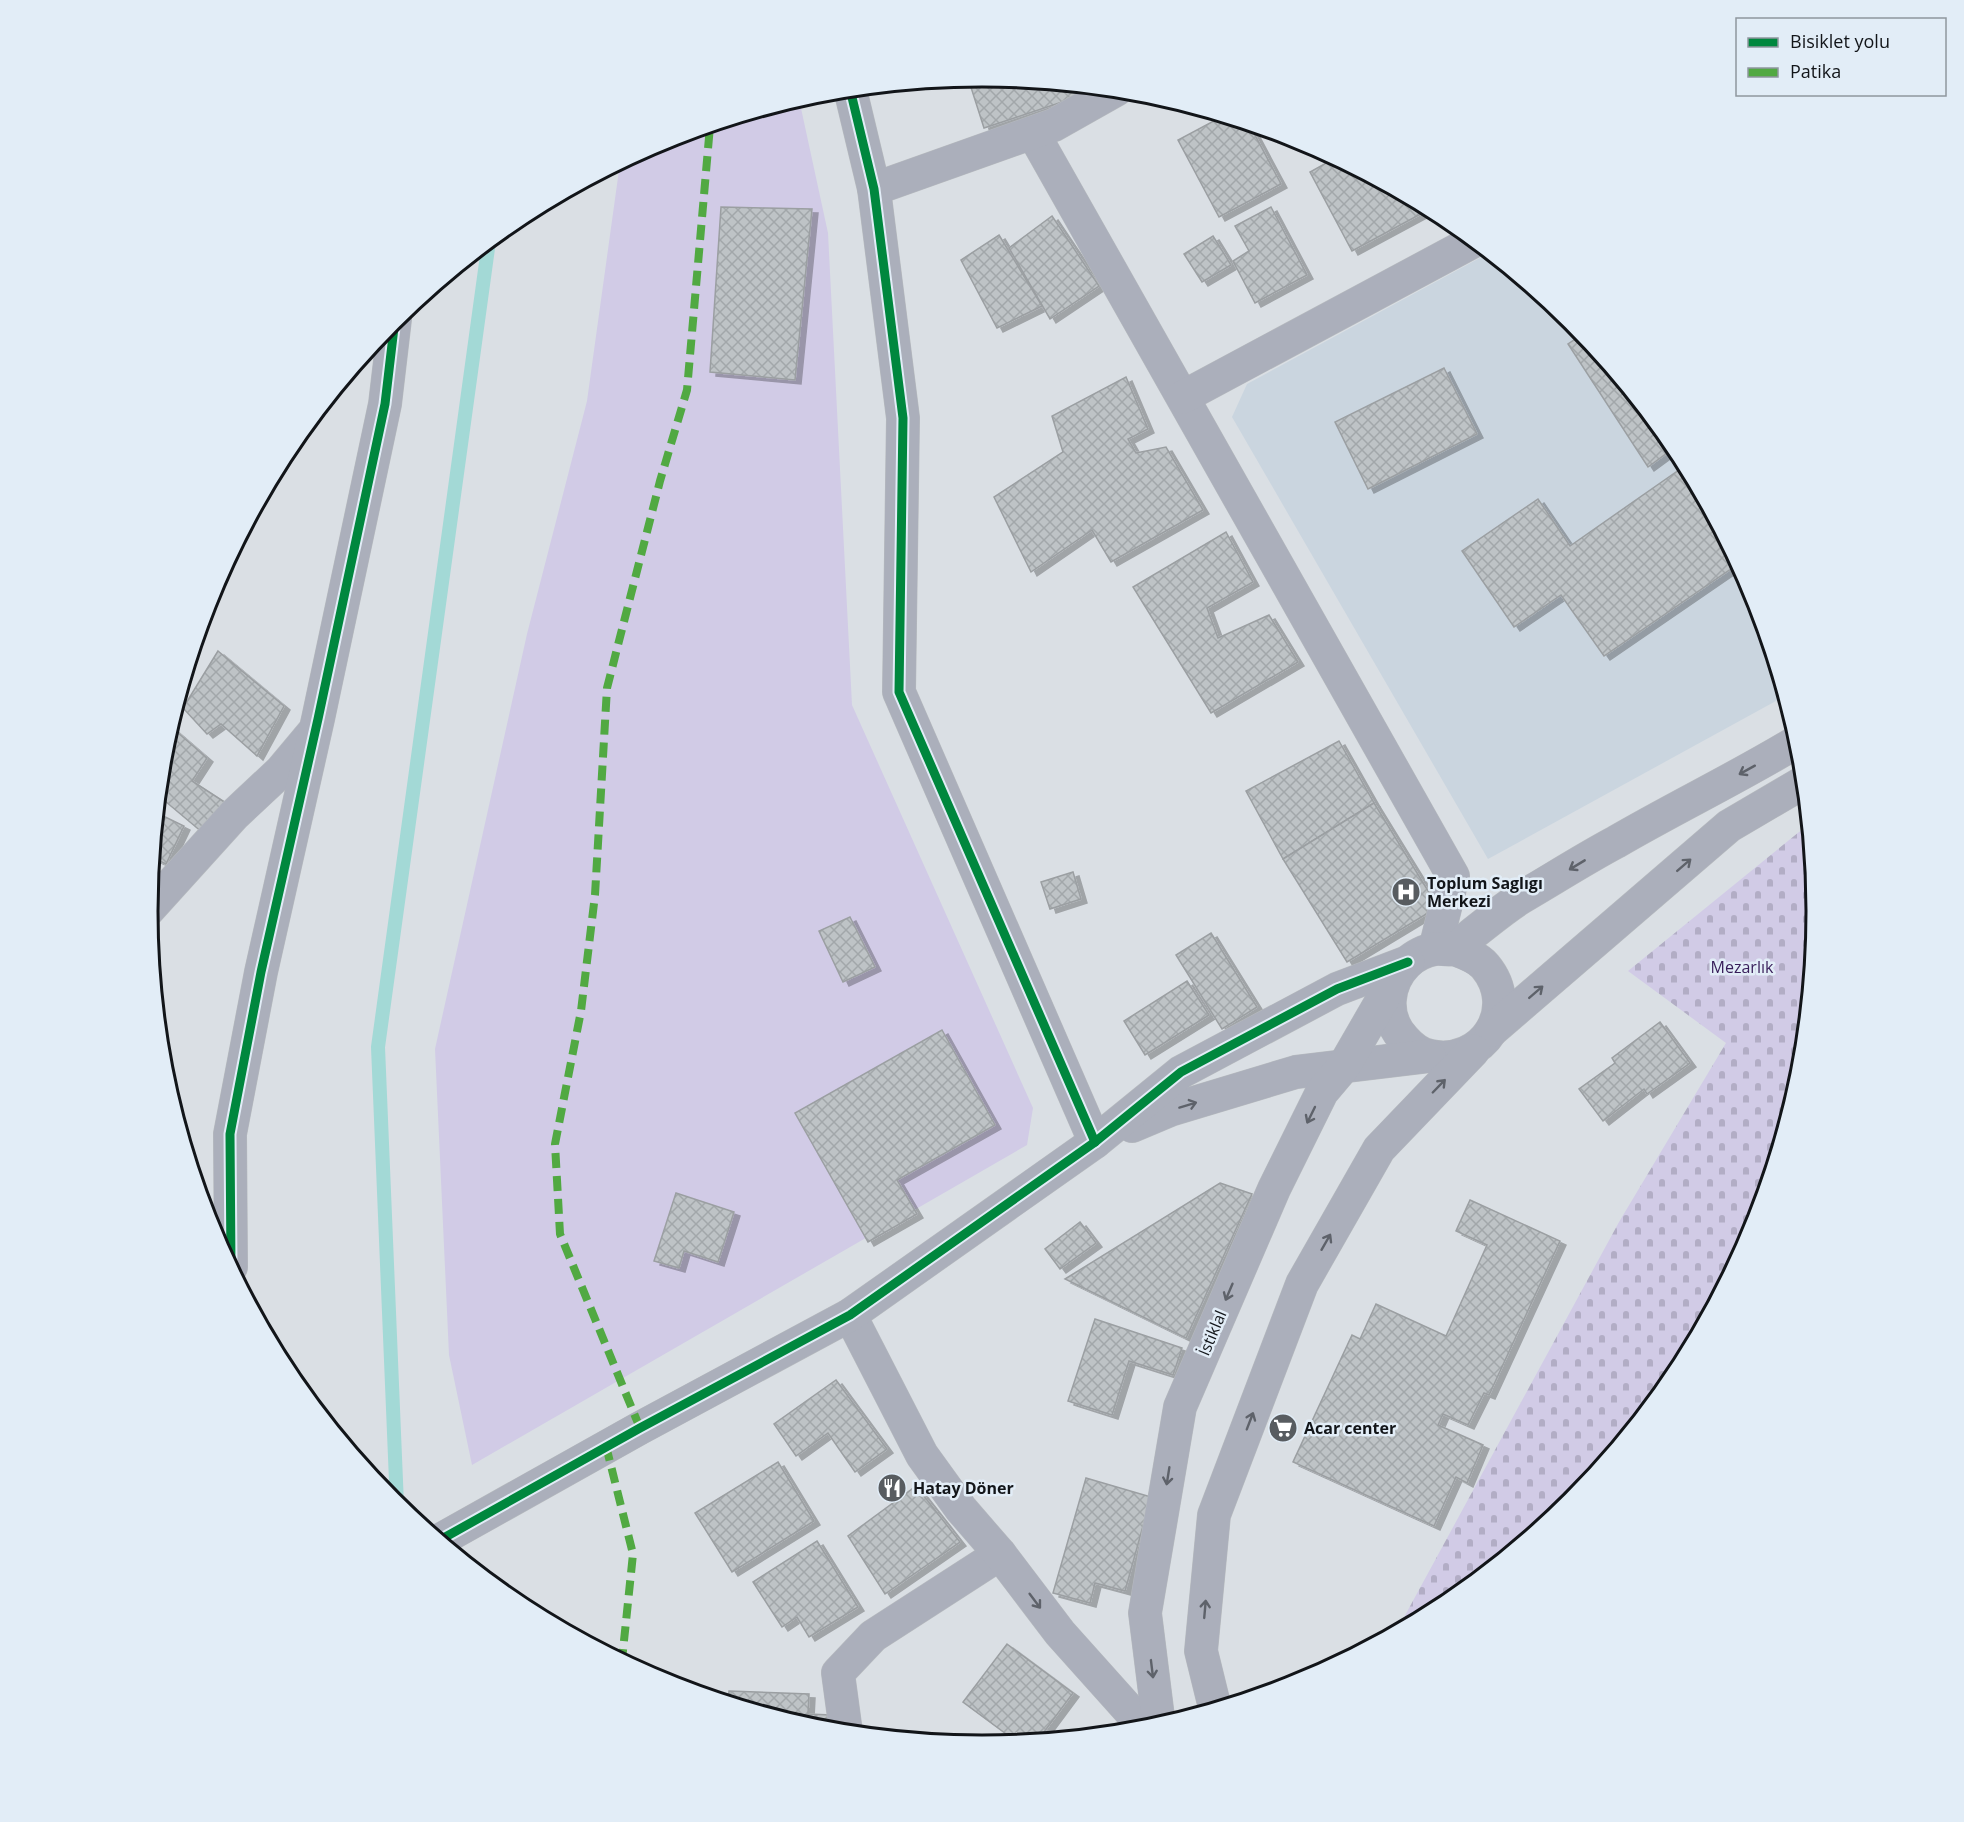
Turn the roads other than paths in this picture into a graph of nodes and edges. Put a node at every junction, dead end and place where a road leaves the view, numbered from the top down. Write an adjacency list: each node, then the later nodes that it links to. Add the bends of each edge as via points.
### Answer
1 (1105, 96): 3 (street)
2 (852, 98): 4 (street)
3 (1033, 133): 4 (street); 7 (street)
4 (874, 189): 16 (street, via 903,418 899,692)
5 (1467, 245): 7 (street)
6 (390, 338): 8 (street, via 385,404)
7 (1183, 397): 12 (street, via 1453,876)
8 (316, 729): 11 (street); 17 (street, via 261,972 231,1134)
9 (1789, 746): 12 (street, one-way to 12, via 1614,842)
10 (1796, 787): 13 (street, one-way to 10, via 1729,826)
11 (158, 898)
12 (1423, 959): 13 (street, via 1468,954 1484,965 1495,981 1499,1001 1498,1012); 14 (street, via 1389,996 1390,1014 1396,1031 1412,1047); 15 (street, İstiklal); 16 (street, via 1337,989 1181,1072)
13 (1482, 1041): 14 (street, via 1455,1057); 21 (street, one-way to 13, via 1202,1651 1214,1515 1302,1284 1379,1149)
14 (1429, 1056): 15 (street)
15 (1344, 1066): 16 (street, one-way to 15, via 1170,1110 1296,1072); 22 (street, İstiklal, one-way to 22, via 1322,1092 1274,1189 1180,1407 1145,1613)
16 (1095, 1142): 18 (street)
17 (231, 1248)
18 (850, 1315): 19 (street); 20 (street, via 922,1455)
19 (446, 1537)
20 (1000, 1554): 23 (street, one-way to 23, via 1060,1633); 24 (street, via 873,1636 838,1673)
21 (1213, 1701)
22 (1158, 1716)
23 (1138, 1720)
24 (845, 1723)

